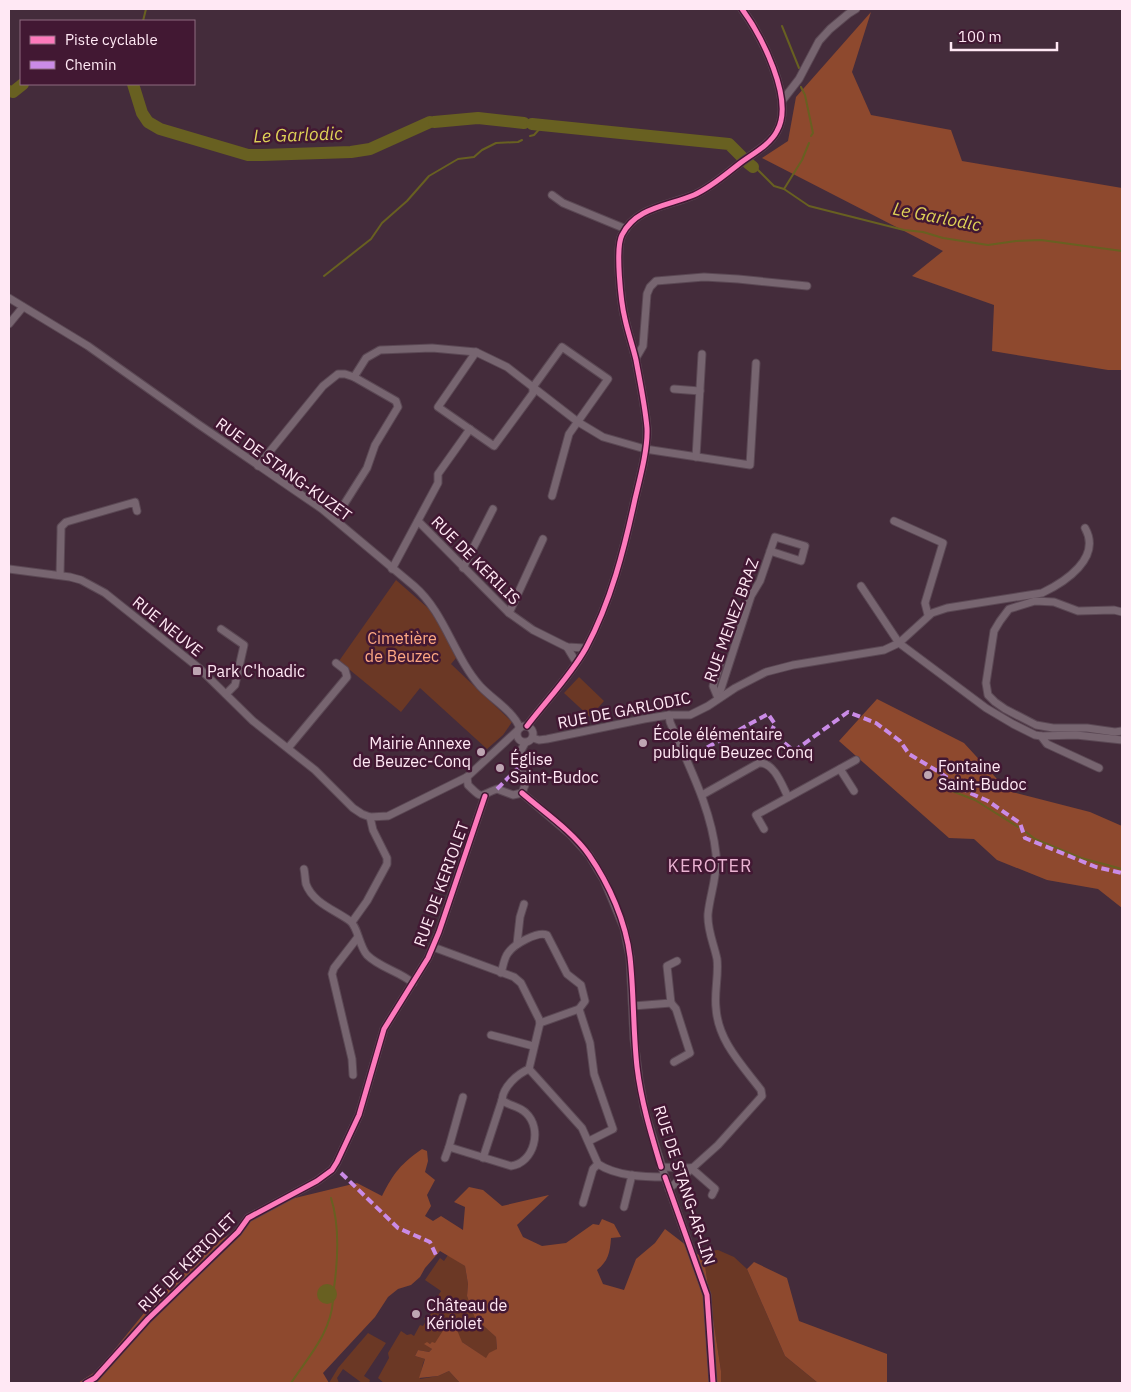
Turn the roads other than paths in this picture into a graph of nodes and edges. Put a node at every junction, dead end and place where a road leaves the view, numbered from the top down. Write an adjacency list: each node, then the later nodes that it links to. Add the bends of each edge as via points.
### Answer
1 (742, 9): 3 (street, via 767,50)
2 (856, 9): 3 (street, via 819,41 799,79)
3 (782, 101): 5 (street, via 783,116 767,143 707,188 644,212)
4 (552, 195): 5 (street, via 563,203)
5 (626, 229): 12 (street, via 618,250 624,318)
6 (807, 286): 12 (street, via 704,277 656,281 647,294 643,346)
7 (9, 298): 8 (street, RUE DE STANG-KUZET)
8 (23, 307): 9 (street); 22 (street, RUE DE STANG-KUZET, via 88,346)
9 (9, 324)
10 (476, 352): 14 (street, via 432,348 380,350 366,358); 15 (street, via 507,367); 19 (street, via 438,407)
11 (702, 354): 17 (street)
12 (636, 358): 20 (street, via 647,430)
13 (756, 363): 21 (street, via 750,465)
14 (354, 377): 22 (street, via 338,374 323,386); 24 (street, via 396,401 398,407 375,445 367,468)
15 (533, 387): 18 (street); 18 (street, via 562,347 608,379); 19 (street, via 534,393 494,446)
16 (674, 389): 17 (street)
17 (700, 391): 21 (street)
18 (578, 422): 20 (street, via 603,438); 23 (street, via 569,434)
19 (470, 429): 27 (street, via 438,474 438,483)
20 (645, 449): 21 (street); 45 (street, via 619,567)
21 (696, 457)
22 (258, 466): 34 (street, RUE DE STANG-KUZET, via 322,510)
23 (552, 496)
24 (343, 506)
25 (494, 509): 32 (street)
26 (137, 511): 35 (street, via 135,502 66,522 61,531)
27 (418, 521): 32 (street, RUE DE KERILIS); 34 (street)
28 (894, 521): 41 (street, via 943,542 925,603)
29 (1085, 528): 37 (street, RUE DE GARLODIC, via 1090,536 1088,553 1084,563 1071,575 1042,593)
30 (543, 539): 40 (street)
31 (770, 551): 31 (street, RUE MENEZ BRAZ, via 775,537 805,546 801,561); 50 (street, RUE MENEZ BRAZ, via 751,596)
32 (463, 568): 40 (street, RUE DE KERILIS)
33 (9, 569): 35 (street, RUE NEUVE)
34 (392, 570): 52 (street, RUE DE STANG-KUZET, via 424,595 436,610 470,673 516,718)
35 (60, 575): 49 (street, RUE NEUVE, via 81,580 105,593 199,668)
36 (860, 586): 43 (street)
37 (1002, 600): 38 (street); 41 (street, RUE DE GARLODIC, via 947,608)
38 (1009, 610): 39 (street, via 1035,601 1054,602 1078,612); 53 (street, via 994,631 986,683 988,695 1005,709 1036,725)
39 (1122, 612)
40 (509, 614): 44 (street, RUE DE KERILIS)
41 (928, 615): 43 (street, RUE DE GARLODIC)
42 (221, 629): 49 (street, via 244,645 235,684)
43 (899, 643): 50 (street, RUE DE GARLODIC, via 863,655 766,672); 54 (street, via 986,708)
44 (567, 647): 45 (street, RUE DE KERILIS); 46 (street)
45 (585, 648): 46 (street)
46 (576, 662): 52 (street)
47 (336, 663): 58 (street, via 345,670 347,677)
48 (720, 664): 50 (street, RUE DE GARLODIC, via 713,686)
49 (226, 694): 58 (street, RUE NEUVE)
50 (718, 699): 51 (street, RUE DE GARLODIC, via 690,715)
51 (669, 715): 55 (street, RUE DE GARLODIC, via 547,739); 65 (street)
52 (522, 728): 55 (street, via 533,731); 57 (street, via 517,735); 62 (street)
53 (1122, 730)
54 (1041, 736): 56 (street, via 1076,735); 60 (street, via 1047,744)
55 (533, 738): 57 (street)
56 (1122, 740)
57 (525, 743): 64 (street, via 519,754 525,785)
58 (288, 748): 68 (street, RUE NEUVE, via 316,770 353,808)
59 (856, 760): 61 (street)
60 (1099, 768)
61 (840, 769): 63 (street); 67 (street)
62 (466, 777): 66 (street, via 477,794); 68 (street, via 388,816)
63 (854, 791)
64 (522, 793): 66 (street, via 513,796 497,789); 80 (street, RUE DE STANG-AR-LIN, via 578,842 604,880 627,940)
65 (702, 795): 67 (street, via 763,762 771,767); 96 (street, via 716,855 715,884 708,916 717,960 715,1007 728,1047 761,1090 762,1096 718,1145)
66 (485, 796): 75 (street, RUE DE KERIOLET)
67 (788, 797): 69 (street, via 756,815)
68 (370, 817): 72 (street, via 387,864)
69 (764, 829)
70 (304, 869): 72 (street, via 306,884 312,893)
71 (524, 904): 74 (street)
72 (352, 922): 73 (street)
73 (358, 937): 78 (street, via 366,954); 87 (street, via 332,974)
74 (517, 944): 77 (street, via 507,954); 81 (street, via 539,934 548,935 567,974 580,985 585,1001)
75 (433, 947): 77 (street); 78 (street, RUE DE KERIOLET)
76 (677, 961): 79 (street, via 667,966)
77 (501, 973): 82 (street, via 517,978 521,983)
78 (413, 983): 103 (street, RUE DE KERIOLET, via 384,1029 359,1115 332,1170 306,1188 248,1218 95,1378)
79 (671, 1003): 80 (street); 85 (street, via 676,1009 690,1053)
80 (633, 1006): 95 (street, RUE DE STANG-AR-LIN, via 639,1080)
81 (579, 1009): 82 (street); 90 (street, via 590,1043 594,1074 613,1129)
82 (540, 1023): 84 (street)
83 (491, 1034): 84 (street)
84 (533, 1046): 86 (street)
85 (674, 1062)
86 (528, 1070): 89 (street, via 520,1073 502,1092); 90 (street, via 582,1128)
87 (353, 1076)
88 (464, 1097): 91 (street)
89 (502, 1100): 93 (street); 93 (street, via 527,1114 534,1124 535,1139 529,1156 518,1165)
90 (589, 1141): 94 (street)
91 (449, 1147): 92 (street); 93 (street)
92 (446, 1158)
93 (483, 1158)
94 (598, 1164): 97 (street); 101 (street, via 593,1169)
95 (662, 1167): 96 (street); 98 (street, RUE DE STANG-AR-LIN)
96 (691, 1168): 99 (street); 100 (street, via 715,1189)
97 (632, 1175): 98 (street); 102 (street)
98 (664, 1177): 99 (street, RUE DE STANG-AR-LIN)
99 (668, 1189): 104 (street, RUE DE STANG-AR-LIN, via 707,1295)
100 (712, 1196)
101 (583, 1204)
102 (624, 1207)
103 (86, 1383)
104 (713, 1383)

